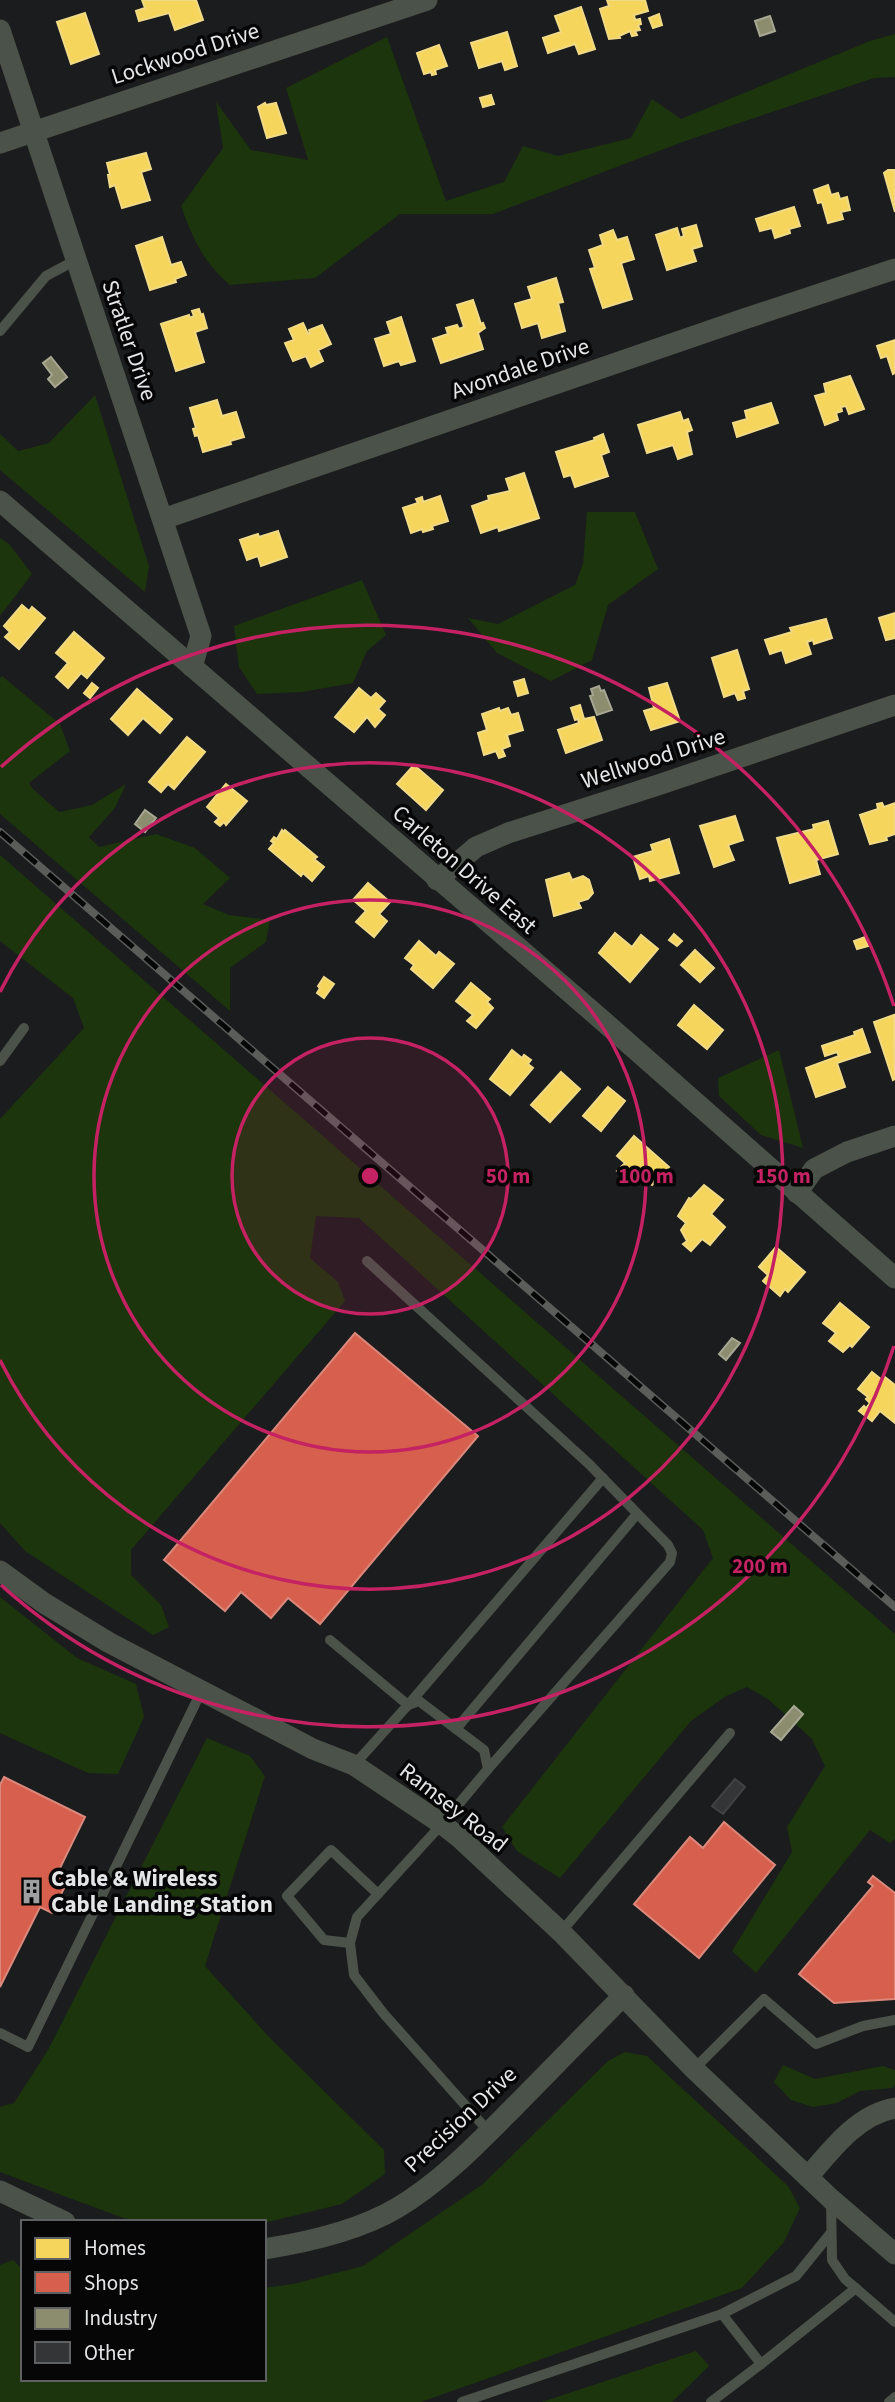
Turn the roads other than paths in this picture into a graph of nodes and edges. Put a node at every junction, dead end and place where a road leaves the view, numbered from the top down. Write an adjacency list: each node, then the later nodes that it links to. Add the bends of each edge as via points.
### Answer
1 (427, 0): 3 (street, Lockwood Drive)
2 (0, 30): 3 (street, Stratler Drive)
3 (34, 131): 4 (street, Lockwood Drive); 5 (street, Stratler Drive)
4 (0, 143)
5 (76, 260): 7 (lane, via 46,276); 9 (street, Stratler Drive)
6 (895, 270): 9 (street, Avondale Drive)
7 (0, 331)
8 (0, 501): 10 (street, Carleton Drive East)
9 (163, 519): 10 (street, Stratler Drive, via 201,636)
10 (192, 667): 12 (street, Carleton Drive East)
11 (895, 705): 12 (street, Wellwood Drive, via 508,833 476,847)
12 (437, 880): 16 (street, Carleton Drive East)
13 (24, 1028): 14 (lane)
14 (0, 1061)
15 (895, 1136): 16 (street, via 814,1168)
16 (797, 1193): 18 (street, Carleton Drive East)
17 (367, 1261): 19 (lane)
18 (895, 1278)
19 (603, 1478): 20 (lane); 24 (lane)
20 (637, 1514): 25 (lane); 28 (lane, via 668,1545 670,1562)
21 (0, 1571): 23 (street, Ramsey Road, via 65,1616)
22 (330, 1640): 24 (lane)
23 (201, 1692): 27 (street, Ramsey Road); 35 (lane, via 28,2047)
24 (408, 1705): 25 (lane, via 418,1701); 27 (lane)
25 (456, 1729): 28 (lane, via 484,1750)
26 (730, 1733): 31 (lane)
27 (354, 1765): 29 (street, Ramsey Road)
28 (488, 1769): 29 (lane)
29 (442, 1824): 30 (lane); 31 (street, Ramsey Road)
30 (378, 1894): 32 (lane, via 357,1917); 32 (lane, via 331,1850 287,1896 324,1940)
31 (561, 1932): 33 (street, Ramsey Road)
32 (349, 1943): 38 (lane, via 354,1975)
33 (624, 1995): 36 (street, Ramsey Road); 38 (street, Precision Drive)
34 (895, 2020): 36 (lane, via 863,2026 816,2044 764,1998)
35 (0, 2033)
36 (694, 2069): 39 (street, Ramsey Road)
37 (895, 2108): 39 (street, via 858,2126)
38 (489, 2132): 44 (street, Precision Drive, via 434,2183 395,2209 340,2232)
39 (808, 2177): 41 (street, Ramsey Road)
40 (0, 2191): 42 (street)
41 (831, 2199): 43 (lane); 45 (street, Ramsey Road)
42 (61, 2220)
43 (830, 2234): 46 (lane, via 832,2260); 47 (lane, via 796,2276)
44 (266, 2249)
45 (895, 2253)
46 (856, 2288): 48 (lane); 49 (lane)
47 (722, 2314): 49 (lane); 51 (lane)
48 (895, 2322)
49 (761, 2364): 52 (lane)
50 (895, 2397): 53 (lane)
51 (467, 2401)
52 (711, 2402)
53 (889, 2402)

